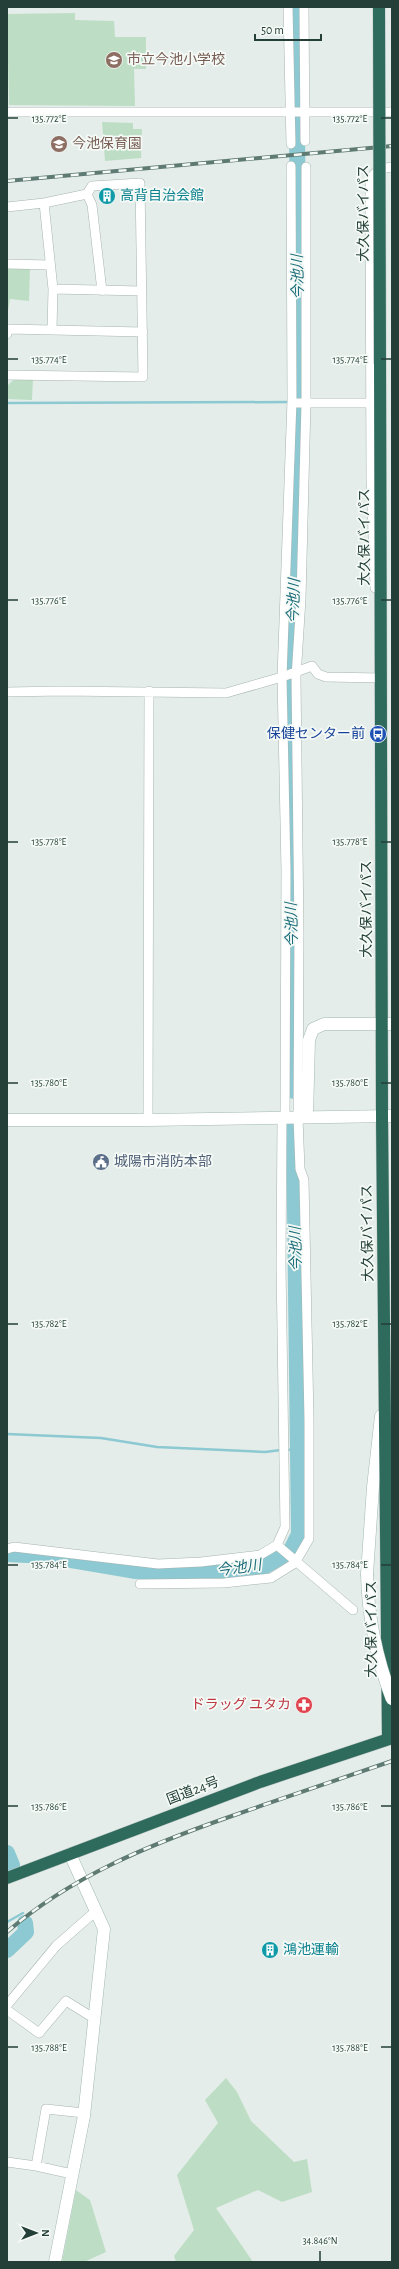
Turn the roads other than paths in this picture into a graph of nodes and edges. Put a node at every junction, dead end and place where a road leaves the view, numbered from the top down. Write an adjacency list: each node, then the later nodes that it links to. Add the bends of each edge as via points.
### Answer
1 (288, 7): 5 (street)
2 (304, 7): 6 (street)
3 (379, 7): 30 (highway, 大久保バイパス, bridge)
4 (7, 112): 5 (street)
5 (290, 112): 6 (street); 9 (street)
6 (303, 112): 7 (street); 8 (street)
7 (392, 112)
8 (305, 141)
9 (291, 144)
10 (291, 166): 25 (street)
11 (306, 167): 26 (street)
12 (392, 167): 27 (street, via 378,170 370,182)
13 (87, 194): 14 (street); 19 (street, via 92,205); 20 (street, via 92,186 140,183)
14 (44, 203): 15 (street); 17 (street)
15 (7, 207)
16 (7, 263): 17 (street)
17 (50, 265): 18 (street)
18 (52, 289): 19 (street); 21 (street)
19 (102, 291): 20 (street)
20 (142, 291): 22 (street)
21 (52, 330): 22 (street); 23 (street, via 7,329)
22 (143, 332): 24 (street, via 143,377)
23 (7, 334)
24 (7, 375)
25 (292, 402): 26 (street); 29 (street)
26 (305, 403): 27 (street); 28 (street, via 301,599)
27 (371, 403): 30 (street, via 372,517)
28 (296, 672): 29 (street); 30 (street, via 312,666 318,674 326,677); 35 (street)
29 (284, 677): 31 (street, via 226,693); 36 (street)
30 (381, 678): 33 (highway, 大久保バイパス)
31 (149, 691): 32 (street); 38 (street)
32 (7, 692)
33 (387, 1024): 34 (highway, 大久保バイパス); 35 (street, via 324,1024 313,1030 309,1040)
34 (387, 1116): 35 (street); 39 (highway, 大久保バイパス)
35 (303, 1117): 36 (street); 42 (street, via 300,1169 304,1180 310,1522 309,1539)
36 (284, 1118): 38 (street); 40 (street, via 281,1265 285,1528)
37 (7, 1120): 38 (street)
38 (148, 1120)
39 (385, 1382): 45 (street, bridge, via 372,1487 367,1574 373,1639); 46 (highway, 大久保バイパス)
40 (277, 1545): 41 (street, via 260,1555 158,1564 14,1547); 42 (street)
41 (7, 1549)
42 (296, 1560): 43 (street, via 280,1574 259,1580); 44 (street)
43 (140, 1584)
44 (353, 1610)
45 (392, 1699)
46 (390, 1739): 47 (highway, 国道24号, via 260,1782)
47 (70, 1854): 48 (highway, 国道24号); 49 (street)
48 (7, 1878)
49 (97, 1910): 50 (street, via 56,1946); 52 (street, via 104,1929)
50 (7, 2005)
51 (7, 2010): 52 (street, via 39,2033 66,2001)
52 (95, 2019): 53 (street)
53 (84, 2113): 55 (street, via 46,2109); 56 (street)
54 (7, 2162): 55 (street)
55 (36, 2166): 56 (street)
56 (72, 2174): 57 (street)
57 (55, 2262)

